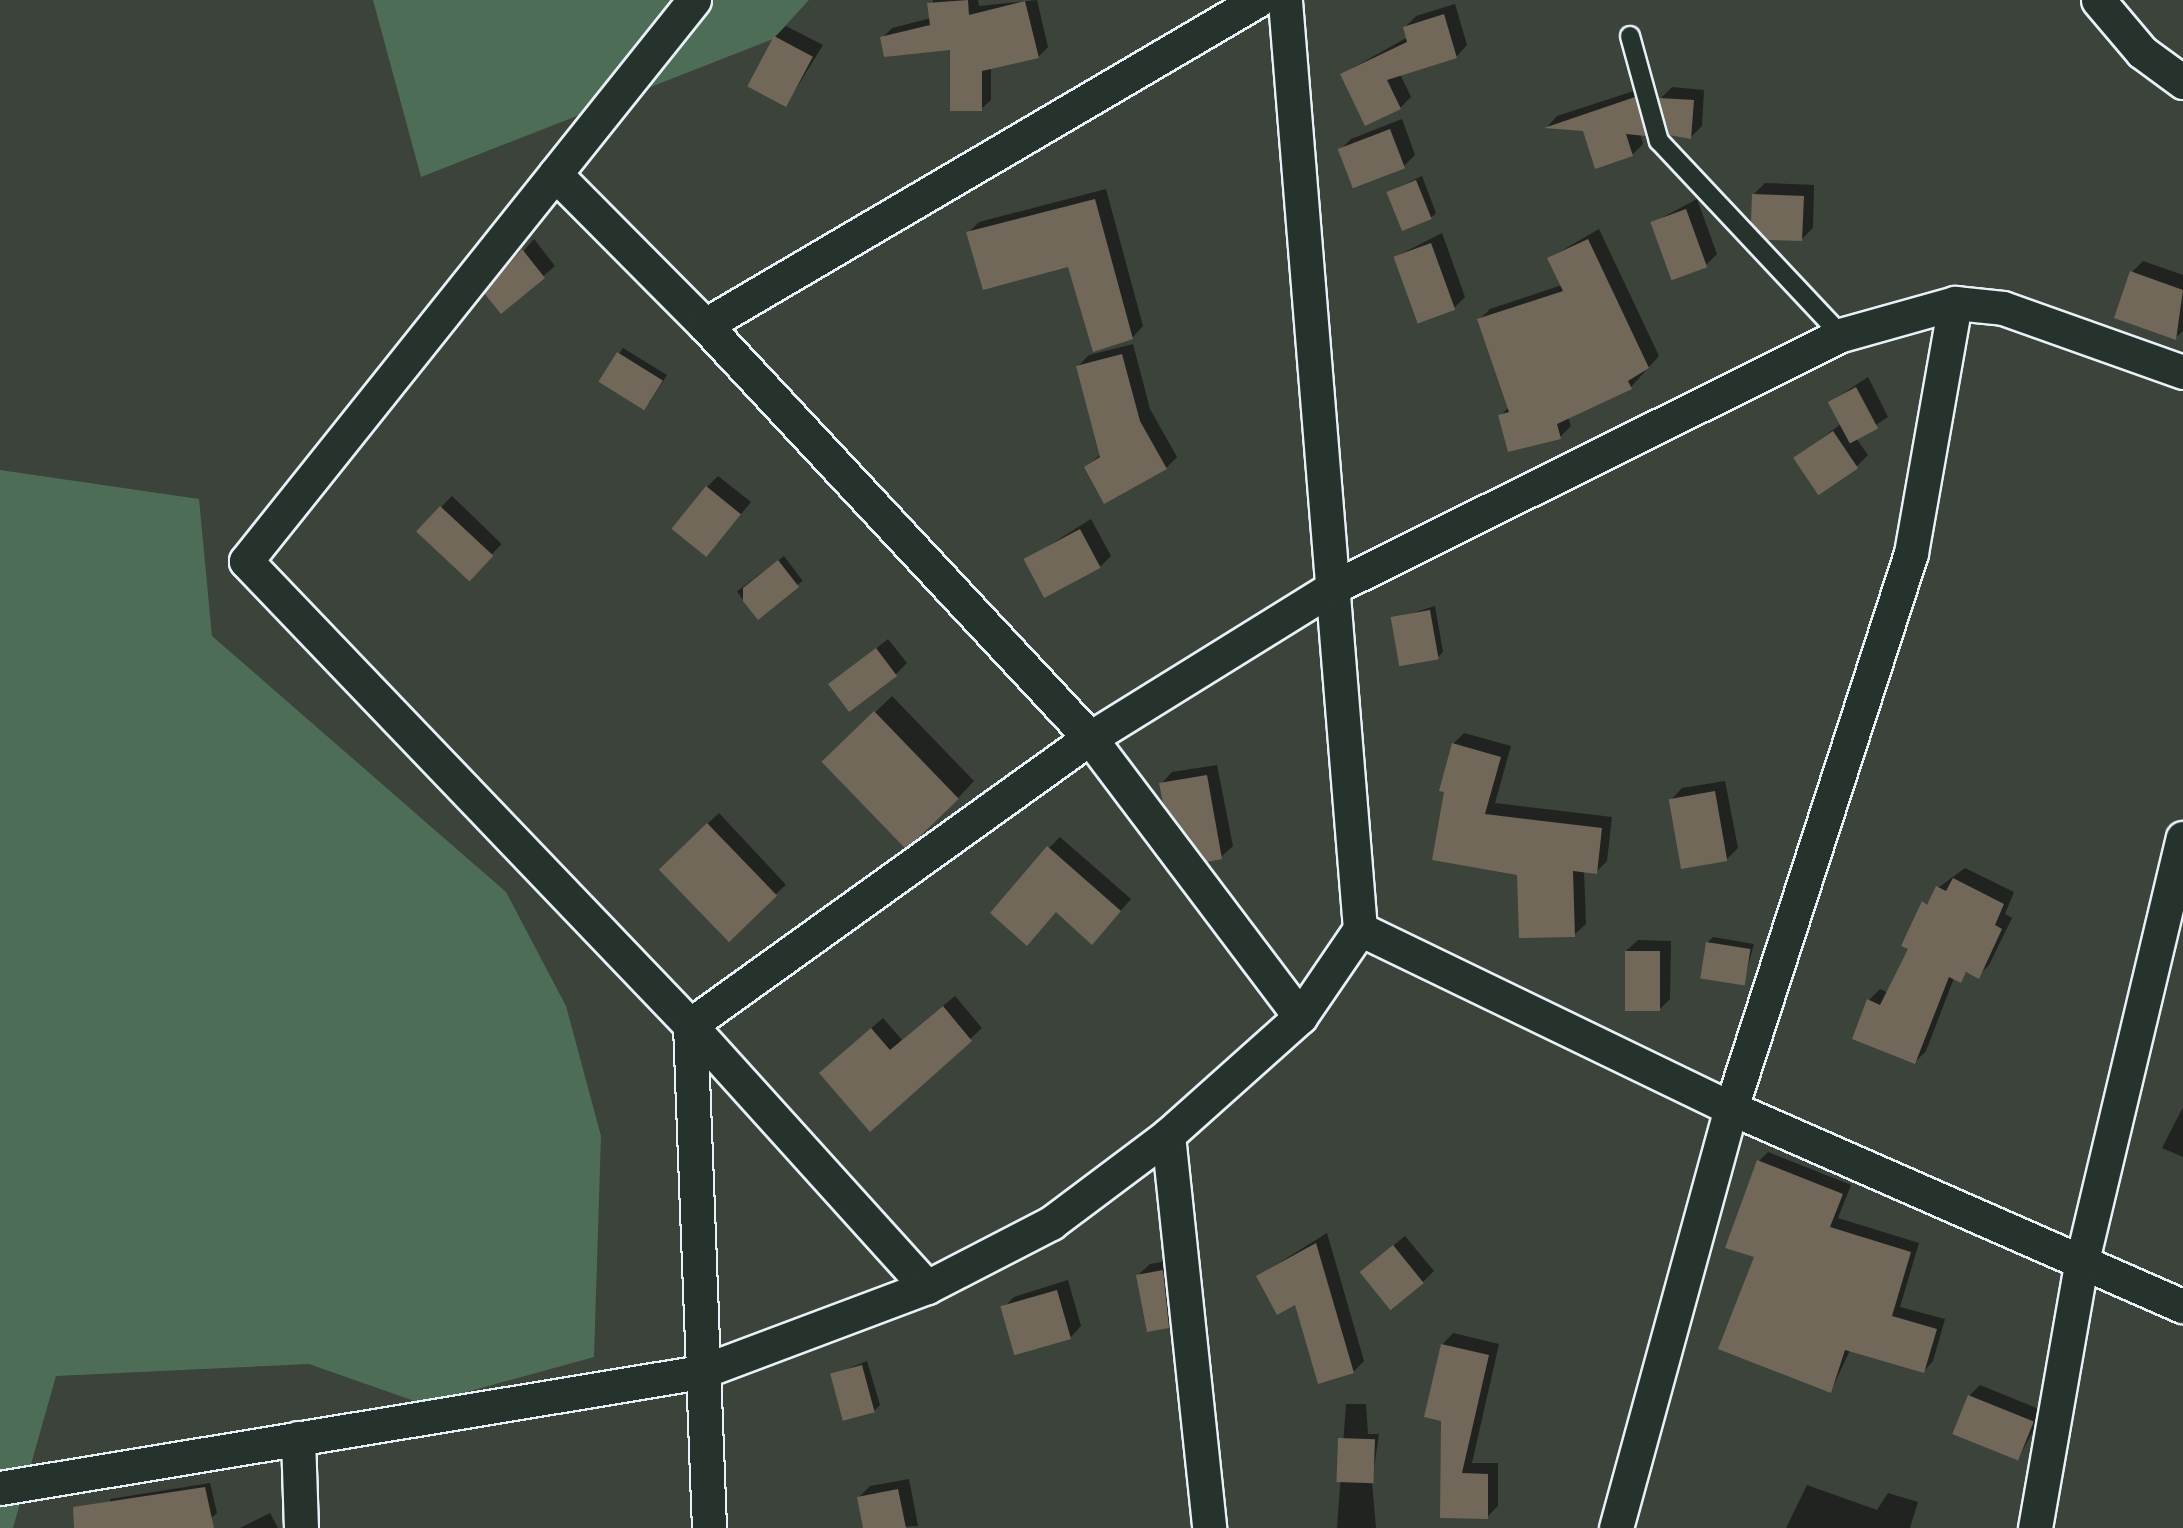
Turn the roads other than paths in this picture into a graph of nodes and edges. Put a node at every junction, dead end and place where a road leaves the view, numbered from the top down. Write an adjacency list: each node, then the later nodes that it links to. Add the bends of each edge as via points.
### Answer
1 (694, 0): 7 (street)
2 (1258, 0): 9 (street)
3 (1285, 0): 12 (street)
4 (2098, 0): 6 (street, via 2142,51)
5 (1630, 36): 10 (lane, via 1659,141)
6 (2183, 82)
7 (555, 174): 9 (street); 17 (street, via 247,561)
8 (1955, 303): 10 (street); 11 (street, via 2003,308); 18 (street, via 1912,553)
9 (705, 324): 13 (street)
10 (1841, 335): 12 (street)
11 (2183, 372)
12 (1334, 587): 13 (street); 15 (street)
13 (1090, 738): 16 (street); 17 (street)
14 (2183, 838): 20 (street)
15 (1360, 929): 16 (street); 18 (street)
16 (1300, 1017): 19 (street)
17 (690, 1025): 21 (street); 23 (street)
18 (1731, 1108): 20 (street); 29 (street)
19 (1168, 1135): 21 (street, via 1051,1223); 28 (street)
20 (2081, 1265): 22 (street); 30 (street)
21 (928, 1287): 23 (street)
22 (2183, 1306)
23 (701, 1372): 24 (street); 27 (street)
24 (298, 1438): 25 (street); 26 (street)
25 (0, 1488)
26 (301, 1528)
27 (709, 1528)
28 (1209, 1528)
29 (1616, 1528)
30 (2035, 1528)

